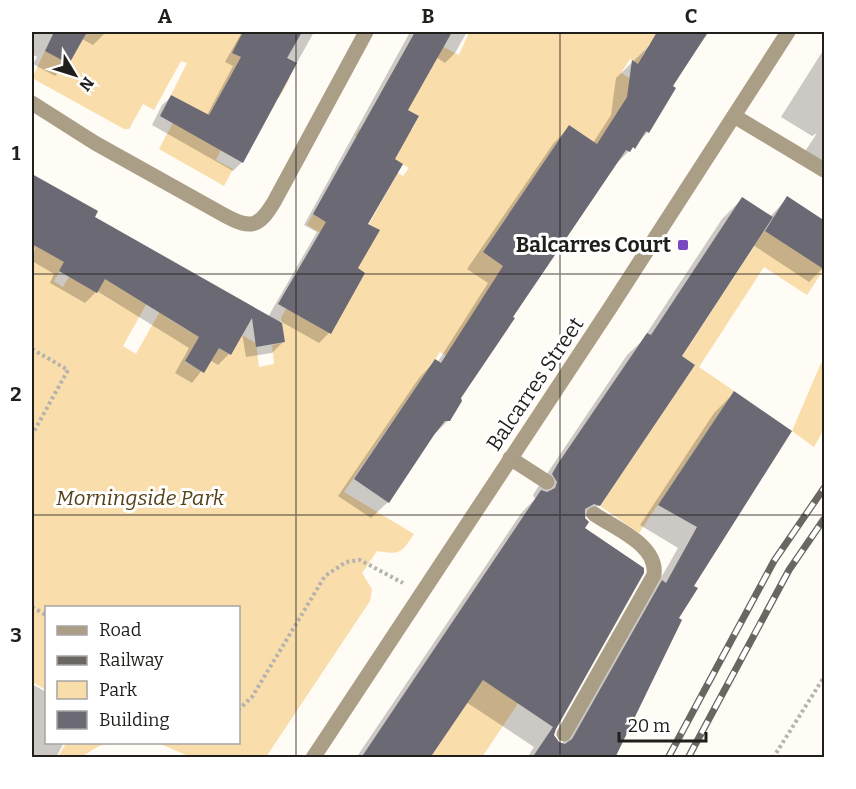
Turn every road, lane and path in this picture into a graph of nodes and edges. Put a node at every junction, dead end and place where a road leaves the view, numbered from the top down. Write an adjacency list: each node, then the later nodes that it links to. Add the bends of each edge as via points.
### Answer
1 (366, 32): 3 (street, via 274,202 260,221 252,225 224,215)
2 (788, 32): 4 (street, Balcarres Street)
3 (32, 103)
4 (734, 116): 5 (street); 8 (street, Balcarres Street)
5 (825, 170)
6 (32, 350): 7 (path, via 68,370)
7 (32, 435)
8 (510, 458): 9 (street); 11 (street, Balcarres Street)
9 (547, 482)
10 (594, 514): 14 (street, via 649,551 654,575)
11 (421, 593): 13 (path, via 360,560 334,567 318,586 252,697); 15 (street, Balcarres Street)
12 (825, 677): 16 (path)
13 (240, 708)
14 (564, 734)
15 (313, 758)
16 (772, 758)

